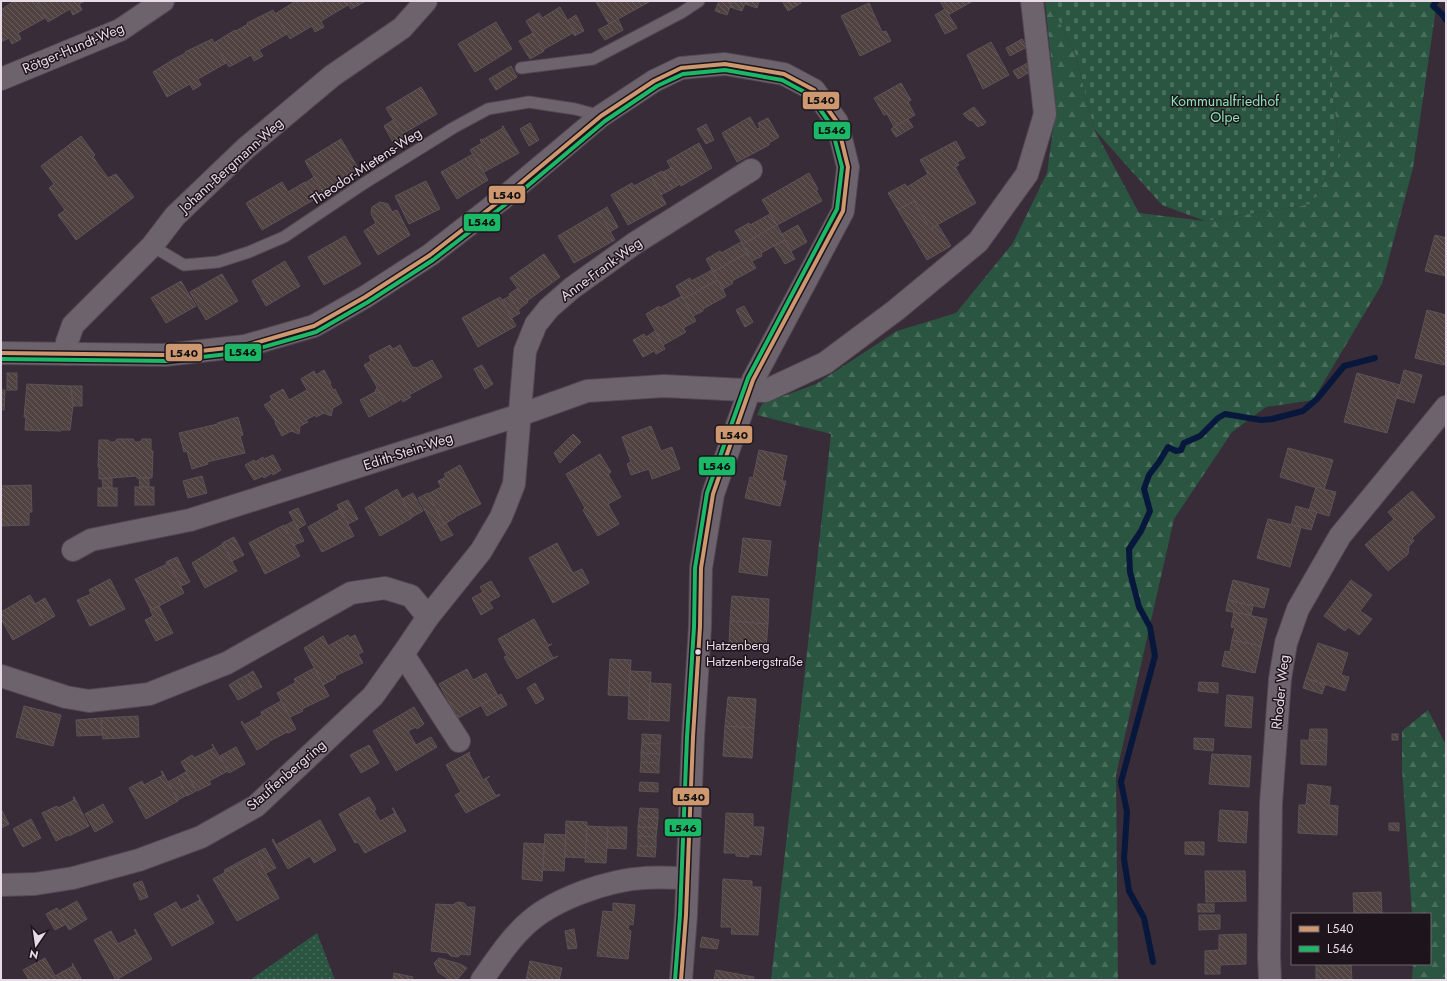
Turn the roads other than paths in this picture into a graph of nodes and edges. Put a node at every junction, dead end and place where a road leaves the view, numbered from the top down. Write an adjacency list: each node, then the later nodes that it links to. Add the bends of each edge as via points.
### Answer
1 (163, 1): 6 (street, Rötger-Hundt-Weg, via 120,30)
2 (426, 1): 9 (street, Johann-Bergmann-Weg, via 402,28 332,76 246,148 175,216)
3 (699, 1): 5 (lane, via 593,59)
4 (1032, 1): 12 (street, Edith-Stein-Weg, via 1045,114 1027,174 978,242 896,310 825,363 765,391)
5 (521, 68)
6 (1, 79)
7 (601, 116): 9 (lane, Theodor-Mietens-Weg, via 575,108 529,102 488,109 376,176 284,237 249,252 218,262 184,265); 11 (street, via 430,255 314,326 244,346 165,355); 12 (street, via 654,81 681,68 725,64 784,74 814,90 837,122 848,167 843,211)
8 (751, 170): 14 (street, Anne-Frank-Weg, via 635,243 572,288 549,308 536,324 525,351)
9 (152, 246): 11 (street, Johann-Bergmann-Weg, via 73,325 67,342)
10 (1, 353): 11 (street)
11 (67, 354)
12 (749, 391): 14 (street, Edith-Stein-Weg, via 664,386 587,391); 20 (street, via 713,494 701,568)
13 (1446, 407): 24 (street, Rhoder Weg, via 1340,536 1298,609 1286,643 1280,679 1271,803)
14 (520, 415): 15 (street, Edith-Stein-Weg, via 190,520 91,540); 16 (street, Stauffenbergring, via 514,484 501,517 481,551)
15 (72, 550)
16 (428, 617): 17 (street, Stauffenbergring); 18 (street, via 411,596 385,588 351,593 227,663 149,694 89,700 66,697)
17 (403, 654): 19 (street); 21 (street, Stauffenbergring, via 373,696 256,806 201,837 139,860 73,878 35,884)
18 (1, 676)
19 (459, 741)
20 (687, 878): 22 (street, via 643,878 612,883 582,892 531,920 510,941); 23 (street)
21 (1, 885)
22 (482, 980)
23 (681, 980)
24 (1270, 980)

